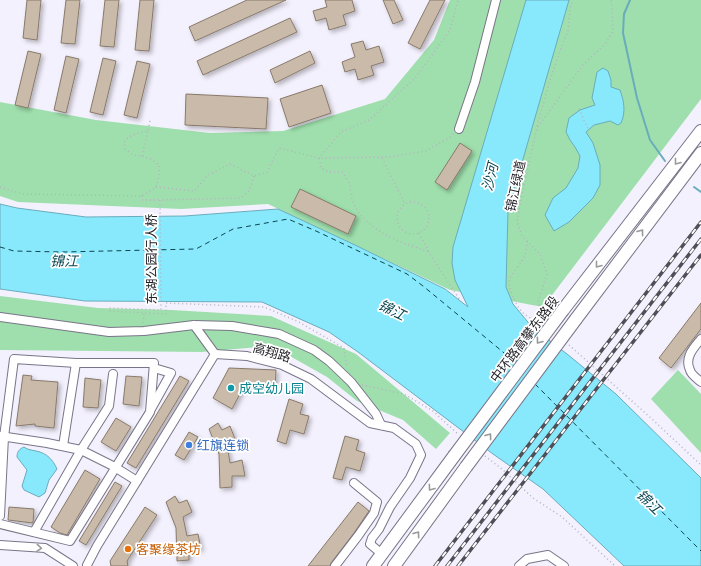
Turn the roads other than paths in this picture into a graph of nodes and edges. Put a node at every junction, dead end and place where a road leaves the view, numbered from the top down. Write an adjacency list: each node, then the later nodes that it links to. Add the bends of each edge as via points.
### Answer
1 (496, 0): 2 (street, via 475,82)
2 (459, 129)
3 (701, 131): 26 (main road, 中环路高攀东路段, one-way to 26, bridge, via 563,310)
4 (701, 153): 31 (main road, one-way to 4, bridge)
5 (0, 317): 6 (street, via 109,332)
6 (194, 325): 8 (street); 14 (street, via 232,326 279,334 314,350 350,382 376,414)
7 (701, 339): 12 (street, via 692,350 688,362 690,371)
8 (215, 354): 14 (street, 高翔路, via 247,356 282,365 311,379 370,423); 20 (street)
9 (76, 363): 10 (street, via 154,363); 15 (street, via 14,359); 16 (street)
10 (154, 368): 13 (street); 13 (street, via 171,373)
11 (113, 374): 17 (street, via 109,406)
12 (701, 382)
13 (150, 412): 18 (street)
14 (381, 425): 26 (street, 高翔路, via 394,428 411,440 421,455 410,478 372,538 370,544)
15 (2, 436): 16 (street); 19 (street)
16 (63, 446): 17 (street)
17 (81, 450): 18 (street); 24 (street)
18 (115, 467): 20 (street); 24 (street, via 70,541)
19 (1, 472): 22 (street)
20 (138, 481): 28 (street)
21 (354, 483): 29 (street, via 377,502 374,513)
22 (0, 516)
23 (0, 524): 24 (street)
24 (34, 532)
25 (0, 545): 27 (street, one-way to 27, via 45,548)
26 (382, 554): 30 (main road, 中环路高攀东路段)
27 (73, 566)
28 (87, 566)
29 (335, 566)
30 (373, 566)
31 (394, 566)
32 (519, 566): 33 (street, via 527,559 548,555)
33 (564, 566)

